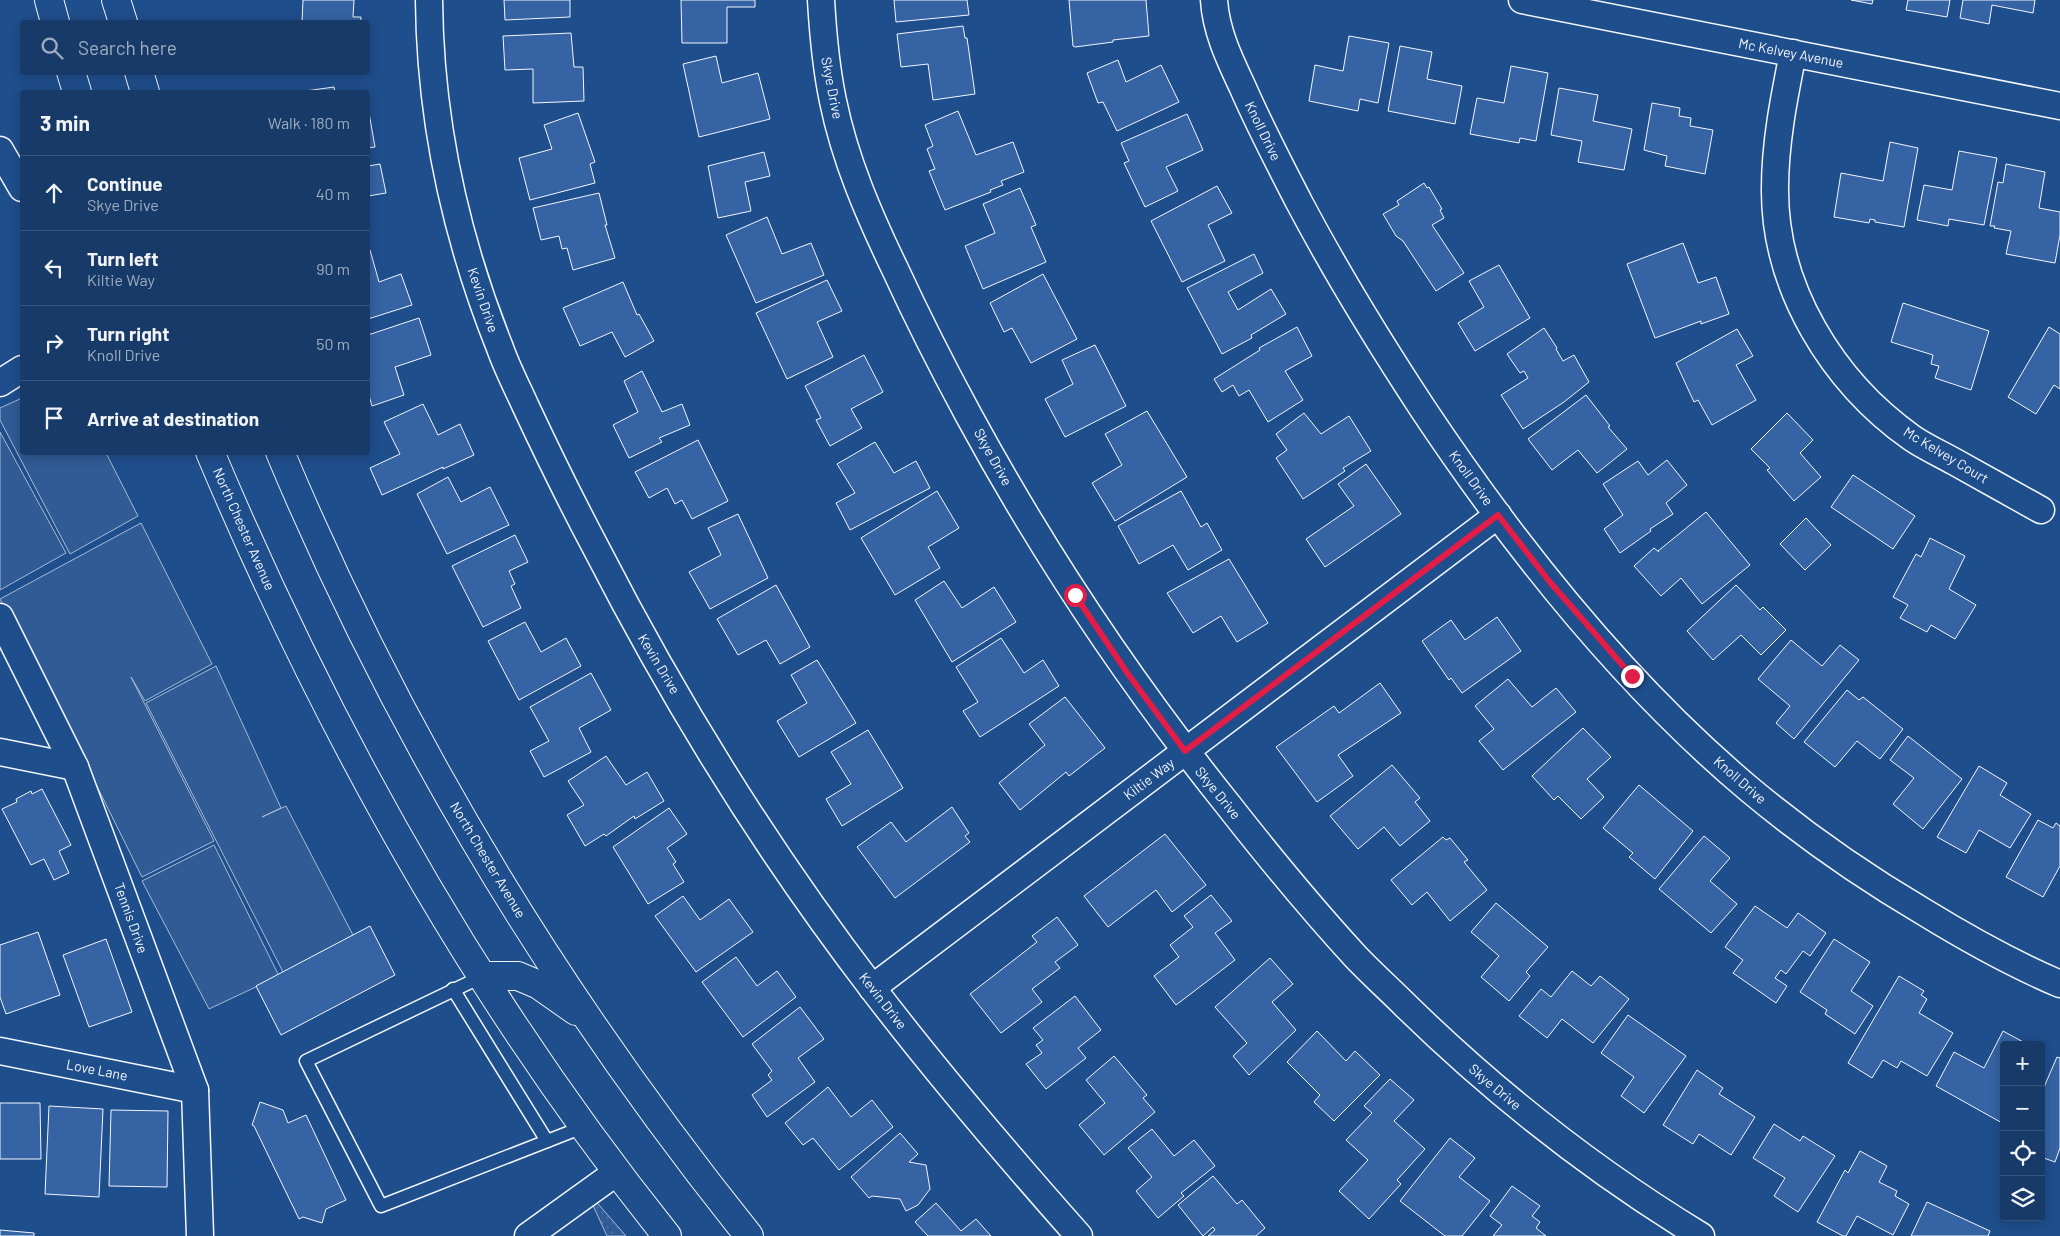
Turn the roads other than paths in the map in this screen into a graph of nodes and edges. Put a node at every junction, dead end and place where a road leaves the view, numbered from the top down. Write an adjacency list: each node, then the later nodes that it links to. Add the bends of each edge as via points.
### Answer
1 (49, 0): 7 (main road)
2 (116, 0): 8 (main road)
3 (429, 0): 29 (street, Kevin Drive, via 438,118 454,202 472,269 500,350 558,476 634,622 717,763)
4 (821, 0): 24 (street, Skye Drive, via 833,103 853,173 872,221 932,347 1000,473 1075,595)
5 (1214, 0): 22 (street, Knoll Drive, via 1223,44 1263,132 1320,241 1382,347)
6 (1522, 0): 9 (street, Mc Kelvey Avenue)
7 (54, 20)
8 (122, 20)
9 (1793, 54): 14 (street, Mc Kelvey Avenue); 21 (street, Mc Kelvey Court, via 1776,141 1774,190 1780,240 1794,287 1814,332 1842,372 1868,401 1913,439)
10 (72, 75): 12 (main road)
11 (140, 75): 13 (main road)
12 (77, 90)
13 (144, 90)
14 (2060, 106)
15 (0, 150): 16 (street)
16 (20, 185)
17 (20, 370): 18 (street)
18 (0, 383)
19 (211, 455): 27 (main road, North Chester Avenue, via 289,629 348,745 437,903)
20 (281, 455): 31 (main road, North Chester Avenue, via 300,502 405,715 492,870)
21 (2041, 510)
22 (1498, 515): 24 (street, Kiltie Way); 28 (street, Knoll Drive, via 1549,581 1632,676 1748,788 1878,885 1966,938)
23 (0, 617): 26 (street, Tennis Drive)
24 (1185, 751): 29 (street, Kiltie Way); 42 (street, Skye Drive, via 1284,875 1358,958 1444,1042 1582,1157)
25 (0, 752): 26 (street)
26 (75, 767): 33 (street, Tennis Drive)
27 (483, 976): 30 (lane); 31 (main road, via 518,976 539,985); 34 (main road, North Chester Avenue)
28 (2060, 984)
29 (872, 988): 41 (street, Kevin Drive, via 950,1087)
30 (453, 989): 35 (lane); 35 (lane, via 306,1061 381,1206)
31 (591, 1022): 40 (main road, North Chester Avenue, via 662,1124)
32 (0, 1051): 33 (street, Love Lane)
33 (195, 1090): 37 (street, Tennis Drive)
34 (583, 1127): 35 (lane); 36 (main road, North Chester Avenue)
35 (547, 1141)
36 (616, 1172): 38 (street); 39 (main road, North Chester Avenue)
37 (200, 1236)
38 (528, 1236)
39 (667, 1236)
40 (749, 1236)
41 (1078, 1236)
42 (1700, 1236)

